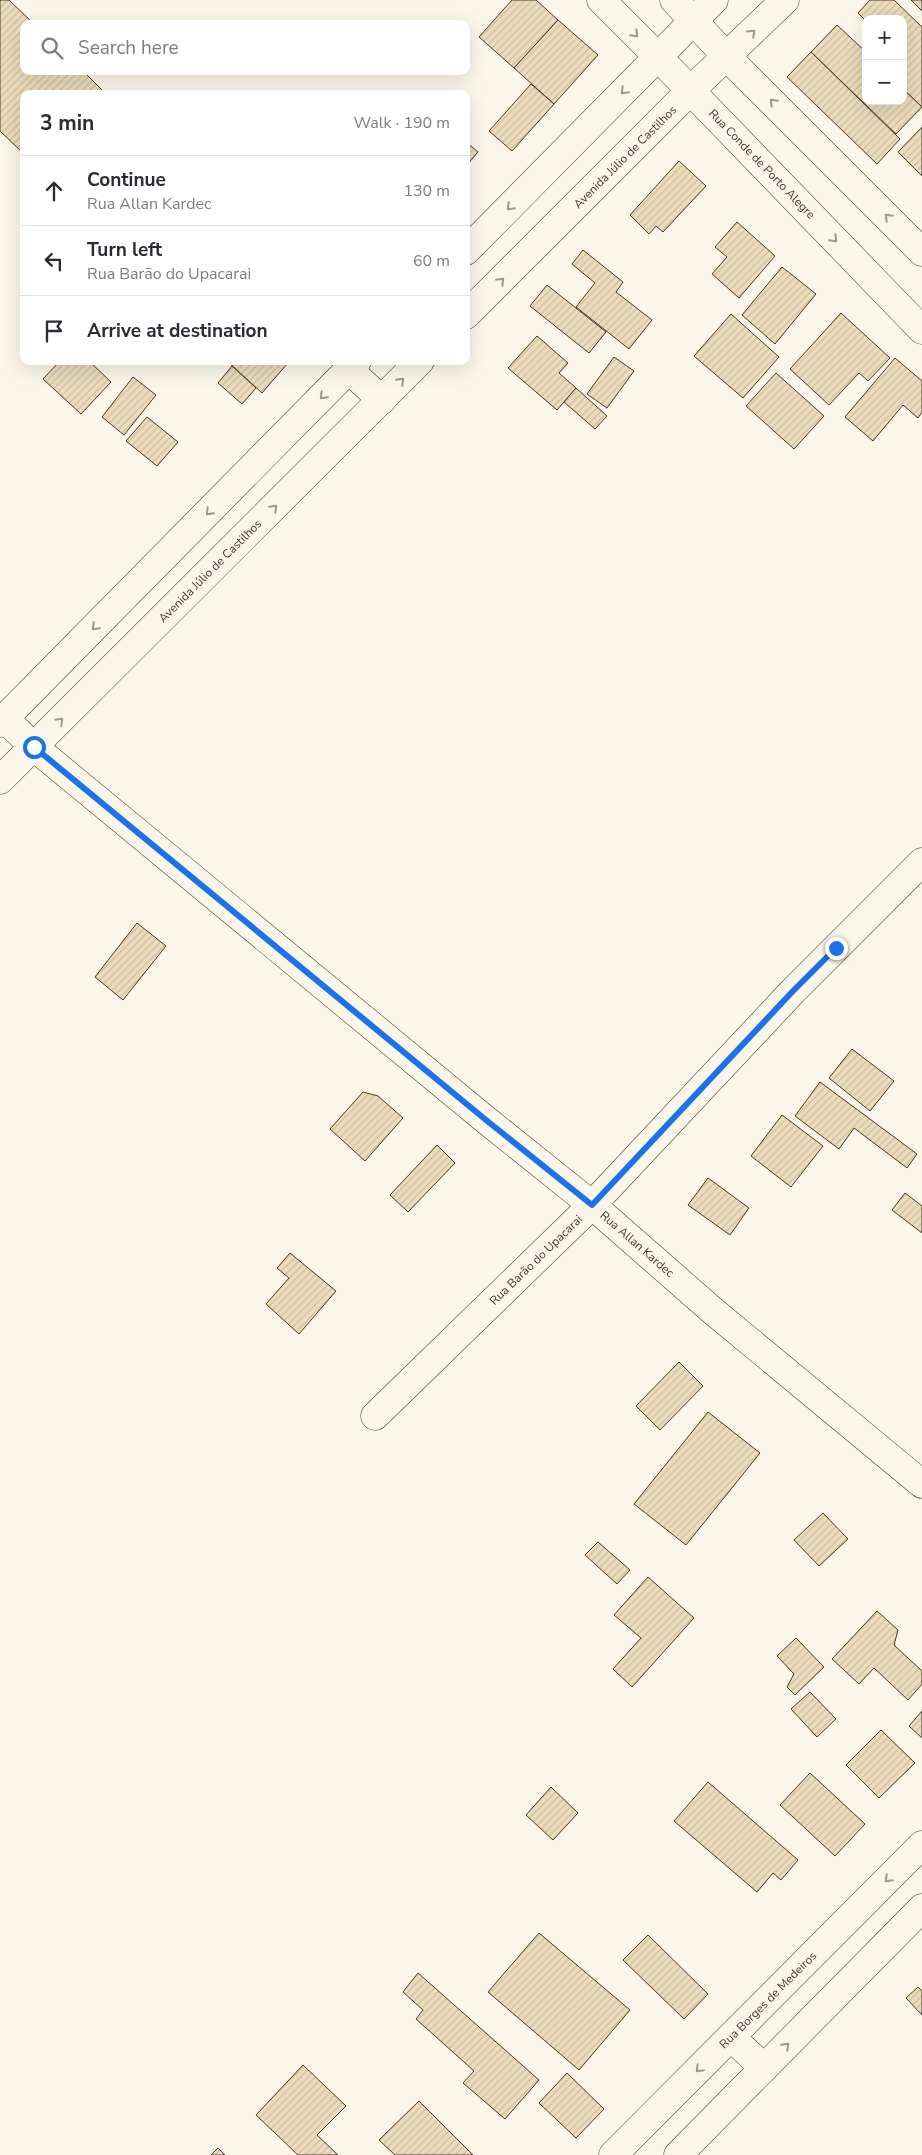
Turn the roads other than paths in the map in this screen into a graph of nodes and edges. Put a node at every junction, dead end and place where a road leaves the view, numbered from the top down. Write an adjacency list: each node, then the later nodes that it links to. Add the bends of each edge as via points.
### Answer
1 (601, 0): 6 (street, Rua Conde de Porto Alegre, one-way to 6)
2 (674, 0): 5 (street)
3 (714, 0): 5 (street)
4 (785, 0): 7 (street, Avenida Júlio de Castilhos, one-way to 4)
5 (694, 20): 6 (street); 7 (street)
6 (658, 57): 8 (street, Rua Conde de Porto Alegre); 9 (street, one-way to 9)
7 (727, 57): 8 (street, Avenida Júlio de Castilhos); 10 (street, one-way to 7)
8 (691, 90): 11 (street, Avenida Júlio de Castilhos, one-way to 8); 12 (street, Rua Conde de Porto Alegre, one-way to 12)
9 (470, 247)
10 (922, 252)
11 (470, 311)
12 (922, 330)
13 (416, 365): 15 (street, Avenida Júlio de Castilhos, one-way to 13)
14 (353, 366): 15 (street); 16 (street, one-way to 16)
15 (382, 400): 17 (street, Avenida Júlio de Castilhos, one-way to 15)
16 (2, 721): 17 (street, Rua Allan Kardec)
17 (34, 747): 18 (street, Avenida Júlio de Castilhos); 20 (street, Rua Allan Kardec)
18 (0, 780)
19 (922, 862): 20 (street, Rua Barão do Upacarai, via 793,991)
20 (592, 1205): 21 (street, Rua Barão do Upacarai); 22 (street, Rua Allan Kardec, via 713,1311)
21 (375, 1416)
22 (922, 1484)
23 (922, 1844): 25 (street, Rua Borges de Medeiros, one-way to 25)
24 (922, 1908): 26 (street, one-way to 24)
25 (731, 2037): 26 (street); 27 (street, Rua Borges de Medeiros, one-way to 27)
26 (764, 2068): 28 (street)
27 (614, 2155)
28 (678, 2155)

